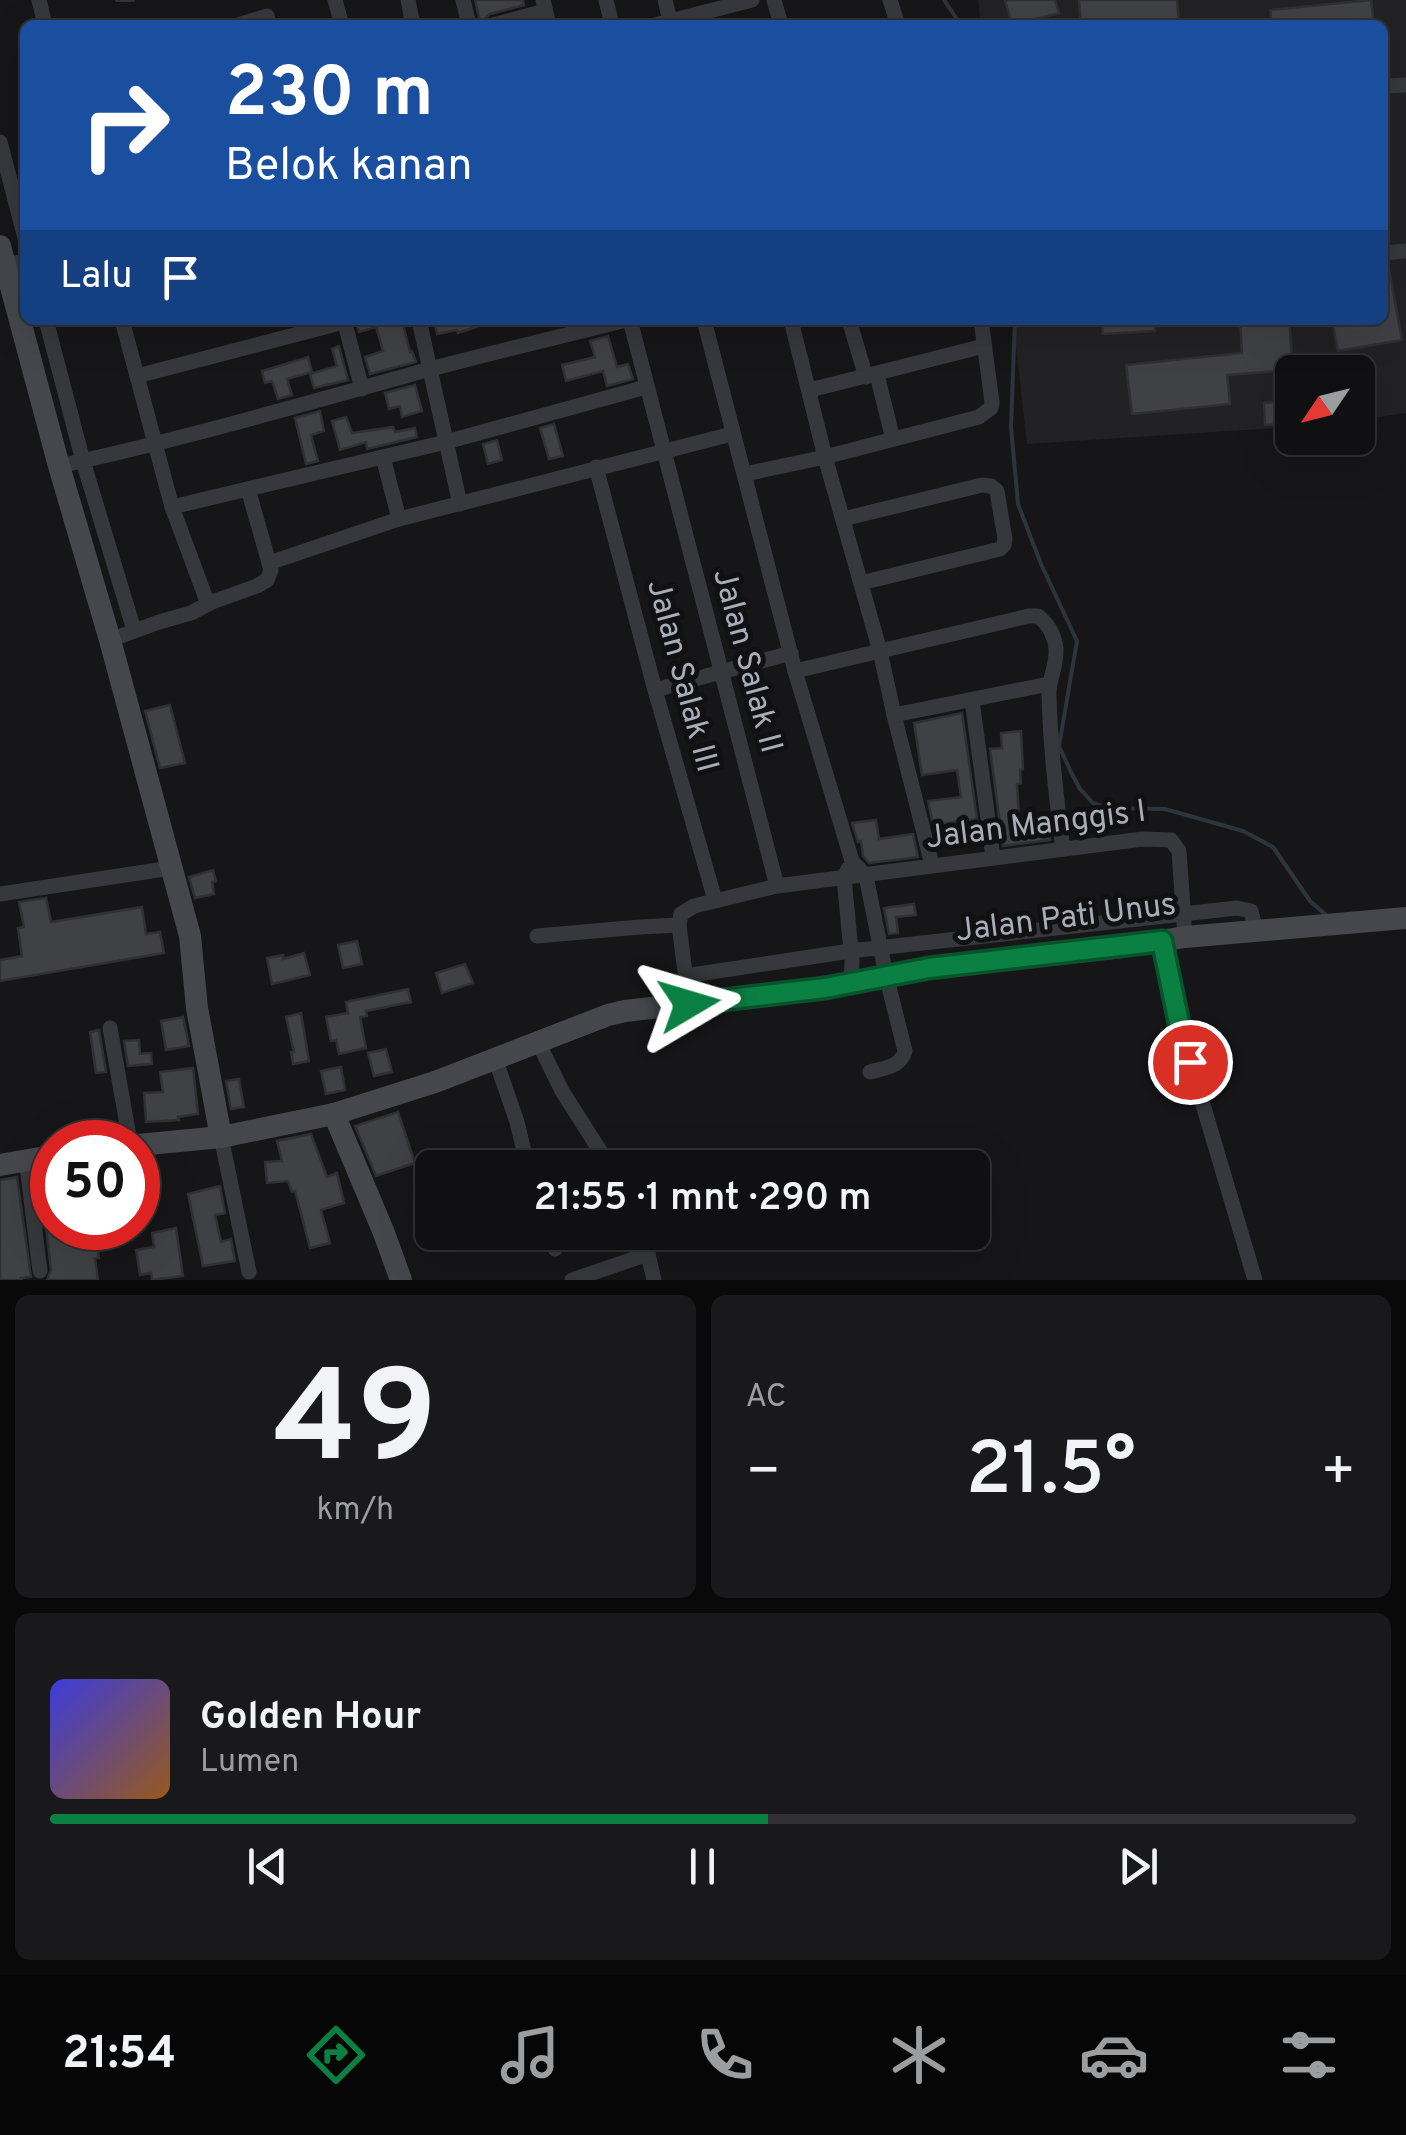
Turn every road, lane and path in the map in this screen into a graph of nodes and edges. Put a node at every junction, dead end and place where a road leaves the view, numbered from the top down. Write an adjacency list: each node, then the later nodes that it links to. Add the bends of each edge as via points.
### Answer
1 (752, 0): 2 (street)
2 (722, 4): 5 (street)
3 (546, 12): 4 (street)
4 (513, 20)
5 (672, 20)
6 (0, 142): 7 (street)
7 (20, 219)
8 (10, 257): 9 (main road)
9 (20, 300)
10 (26, 325): 37 (main road)
11 (47, 325): 36 (street)
12 (123, 325): 24 (street)
13 (329, 325): 24 (street)
14 (345, 325): 27 (street)
15 (420, 325): 23 (street)
16 (588, 325): 23 (street)
17 (629, 325): 26 (street, Jalan Salak II)
18 (705, 325): 29 (street)
19 (792, 325): 28 (street)
20 (856, 325): 25 (street)
21 (982, 325): 22 (street)
22 (984, 346): 25 (street); 30 (street, via 992,402 986,413)
23 (431, 369): 27 (street); 31 (street)
24 (136, 376): 32 (street)
25 (871, 376): 28 (street); 30 (street)
26 (646, 388): 31 (street); 33 (street, Jalan Salak II)
27 (362, 389): 32 (street)
28 (810, 390): 35 (street)
29 (732, 434): 33 (street); 39 (street)
30 (893, 439): 35 (street)
31 (446, 442): 34 (street); 41 (street)
32 (157, 444): 36 (street); 42 (street)
33 (662, 450): 38 (street); 53 (street, Jalan Salak II)
34 (383, 456): 40 (street); 43 (street)
35 (825, 458): 39 (street); 44 (street)
36 (83, 461): 37 (street); 48 (street)
37 (59, 466): 49 (main road)
38 (596, 467): 41 (street); 55 (street, Jalan Salak III)
39 (745, 474): 51 (street)
40 (248, 489): 42 (street); 45 (street)
41 (460, 504): 43 (street)
42 (172, 506): 47 (street)
43 (399, 519): 45 (street)
44 (843, 520): 46 (street); 46 (street, via 982,486 997,491 1006,539 1000,549)
45 (269, 563): 47 (street, via 262,584)
46 (861, 583): 50 (street)
47 (208, 604): 48 (street)
48 (134, 630): 49 (street)
49 (110, 640): 62 (main road)
50 (880, 650): 52 (street); 54 (street, via 1038,616 1056,648); 57 (street)
51 (790, 653): 52 (street); 53 (street)
52 (795, 671): 60 (street)
53 (720, 672): 55 (street); 65 (street, Jalan Salak II)
54 (1049, 684): 56 (street); 58 (street)
55 (655, 690): 67 (street, Jalan Salak III)
56 (972, 700): 57 (street); 59 (street)
57 (894, 715): 61 (street)
58 (1063, 848): 59 (street, Jalan Manggis I); 70 (street, Jalan Manggis I, via 1171,840 1179,851)
59 (993, 857): 61 (street, Jalan Manggis I)
60 (852, 861): 63 (street); 64 (street)
61 (932, 865): 63 (street, Jalan Manggis I)
62 (170, 868): 66 (street); 81 (main road, via 190,936)
63 (866, 876): 64 (street, Jalan Manggis I); 72 (street)
64 (844, 878): 65 (street, Jalan Manggis I); 73 (street)
65 (776, 886): 67 (street, Jalan Manggis I)
66 (0, 894)
67 (715, 900): 69 (street, via 687,909)
68 (1406, 918): 70 (main road, Jalan Pati Unus)
69 (679, 926): 71 (street); 74 (street)
70 (1180, 929): 72 (main road, Jalan Pati Unus); 72 (street); 95 (street, via 1180,1028)
71 (537, 936)
72 (884, 962): 73 (main road, Jalan Pati Unus); 73 (street); 78 (street, via 905,1051 892,1066)
73 (851, 967): 74 (main road, Jalan Pati Unus); 74 (street)
74 (687, 990): 76 (main road, Jalan Pati Unus)
75 (110, 1028): 80 (street)
76 (538, 1042): 77 (main road, Jalan Pati Unus); 84 (street)
77 (495, 1058): 79 (main road, Jalan Pati Unus); 83 (street)
78 (870, 1072)
79 (334, 1114): 81 (main road, Jalan Pati Unus); 92 (main road)
80 (126, 1120)
81 (220, 1137): 82 (main road, Jalan Pati Unus); 91 (street)
82 (160, 1143)
83 (523, 1150)
84 (600, 1150)
85 (26, 1159): 86 (main road); 87 (main road); 90 (street)
86 (30, 1159)
87 (0, 1165)
88 (647, 1250): 89 (street)
89 (648, 1254): 93 (street); 94 (street)
90 (40, 1271)
91 (249, 1272)
92 (401, 1280)
93 (572, 1280)
94 (654, 1280)
95 (1255, 1280)

